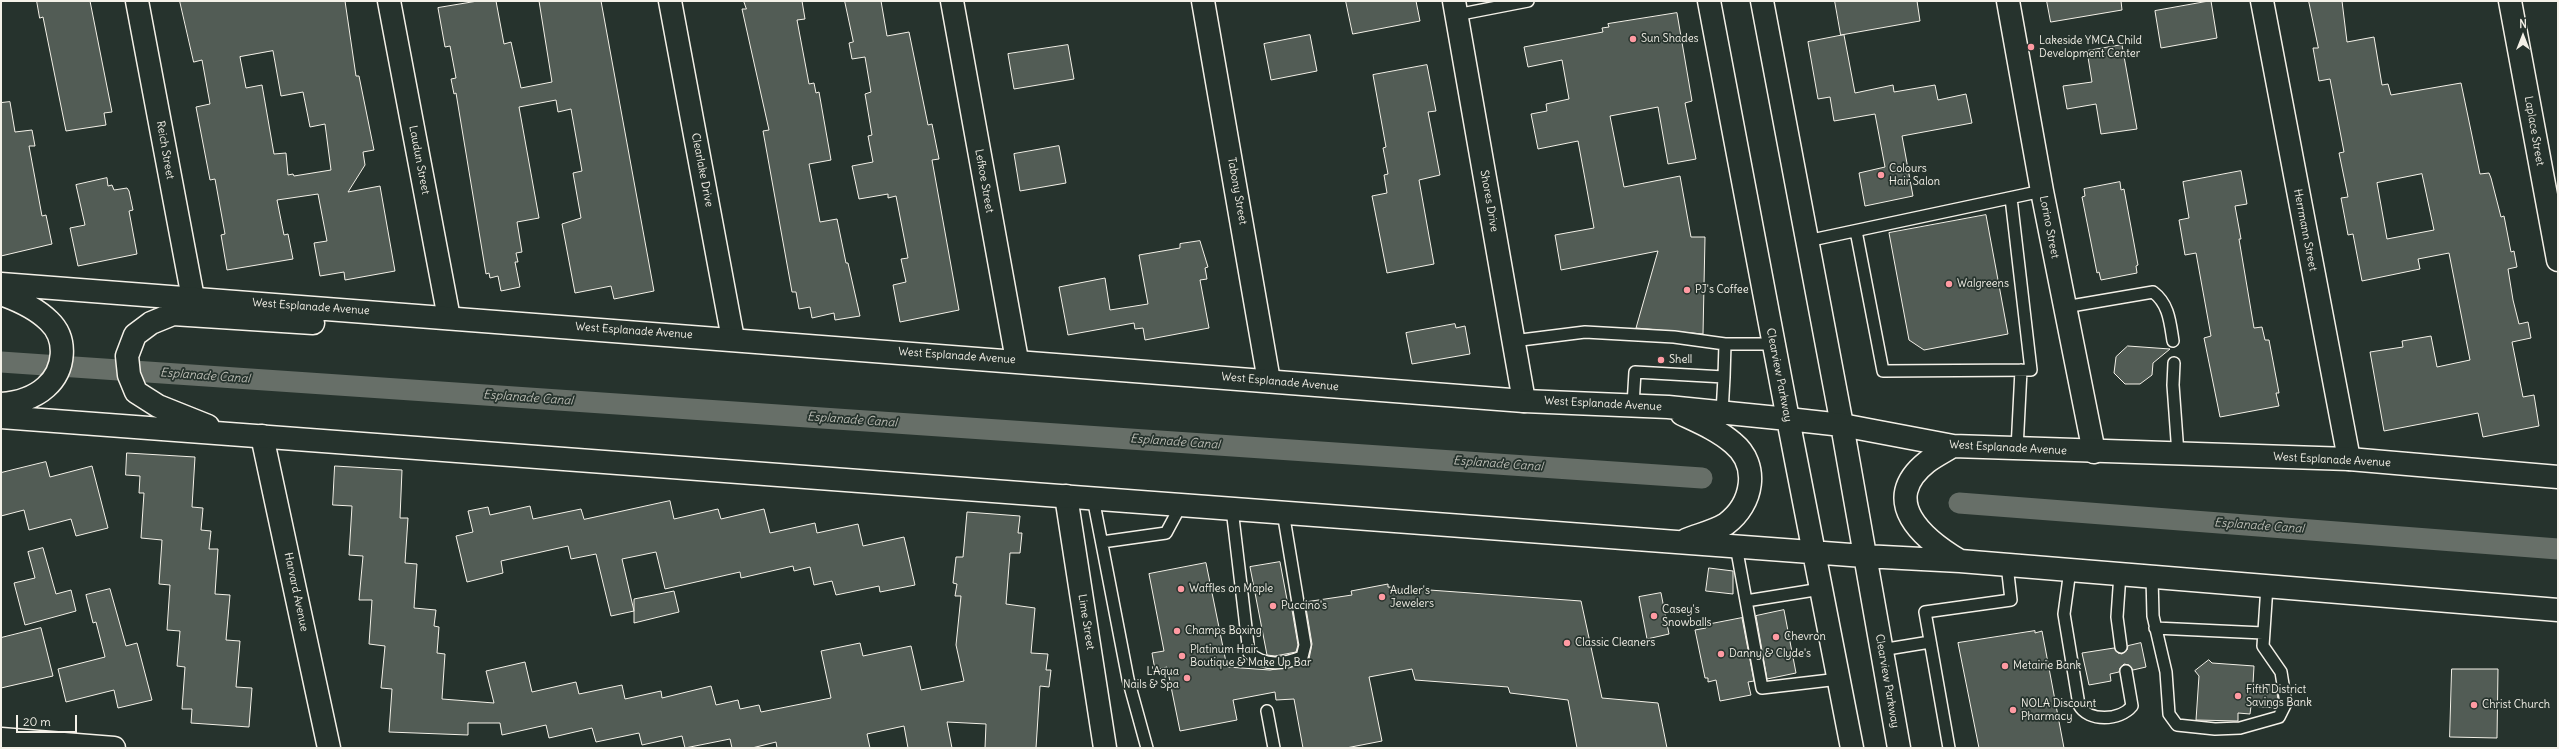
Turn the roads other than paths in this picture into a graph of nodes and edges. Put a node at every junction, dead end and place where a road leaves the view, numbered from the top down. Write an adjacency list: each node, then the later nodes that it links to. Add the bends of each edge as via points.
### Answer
1 (137, 1): 20 (main road, Reich Street)
2 (389, 1): 23 (main road, Laudun Street)
3 (670, 1): 24 (main road, Clearlake Drive)
4 (952, 1): 29 (main road, Lefkoe Street)
5 (1203, 1): 33 (main road, Tabony Street)
6 (1528, 1): 12 (lane)
7 (1709, 1): 28 (main road, Clearview Parkway)
8 (1762, 1): 16 (main road, Clearview Parkway)
9 (2008, 1): 13 (main road, Lorino Street)
10 (2262, 1): 48 (main road, Herrmann Street)
11 (2510, 1): 17 (main road, Laplace Street)
12 (1455, 8): 25 (main road, Shores Drive)
13 (2042, 191): 14 (lane); 21 (main road, Lorino Street)
14 (2011, 198): 15 (lane); 31 (lane, via 2031,370)
15 (1856, 231): 16 (lane); 31 (lane, via 1884,371)
16 (1807, 241): 41 (main road, Clearview Parkway)
17 (2558, 260)
18 (1, 284): 20 (main road, West Esplanade Avenue)
19 (1, 294): 35 (main road, via 21,301 50,321 60,339 62,363 46,387 18,403)
20 (192, 298): 22 (main road, West Esplanade Avenue)
21 (2065, 307): 26 (lane, via 2153,292 2160,297 2167,309); 46 (main road, Lorino Street)
22 (381, 313): 23 (main road, West Esplanade Avenue); 42 (main road, via 330,324 173,314 151,323 135,335 128,365 136,392 158,406)
23 (449, 318): 24 (main road, West Esplanade Avenue)
24 (733, 339): 29 (main road, West Esplanade Avenue)
25 (1513, 341): 27 (lane, via 1585,332 1674,337); 34 (main road, Shores Drive)
26 (2173, 341)
27 (1725, 344): 28 (lane); 32 (lane)
28 (1773, 344): 40 (main road, Clearview Parkway)
29 (1017, 360): 33 (main road, West Esplanade Avenue)
30 (2174, 363): 47 (lane)
31 (2021, 370): 45 (lane)
32 (1724, 377): 36 (lane, via 1635,372); 38 (lane)
33 (1269, 381): 34 (main road, West Esplanade Avenue)
34 (1524, 401): 36 (main road, West Esplanade Avenue)
35 (1, 404)
36 (1632, 405): 37 (main road, West Esplanade Avenue)
37 (1668, 407): 38 (main road, West Esplanade Avenue); 56 (main road, via 1706,425 1734,443 1748,462 1751,487 1741,508 1725,524)
38 (1722, 413): 40 (main road, West Esplanade Avenue)
39 (1, 417): 42 (main road)
40 (1788, 419): 41 (main road, West Esplanade Avenue); 58 (main road, Clearview Parkway)
41 (1842, 425): 44 (main road, West Esplanade Avenue); 59 (main road, Clearview Parkway)
42 (230, 434): 43 (main road)
43 (262, 436): 50 (main road); 79 (main road, Harvard Avenue)
44 (1954, 446): 45 (main road, West Esplanade Avenue); 60 (main road, via 1927,463 1912,479 1906,495 1908,516 1921,533 1939,549)
45 (2017, 449): 46 (main road, West Esplanade Avenue)
46 (2094, 452): 47 (main road, West Esplanade Avenue)
47 (2178, 454): 48 (main road, West Esplanade Avenue)
48 (2348, 459): 49 (main road, West Esplanade Avenue)
49 (2558, 477)
50 (1066, 496): 51 (main road); 80 (main road, Lime Street)
51 (1093, 498): 52 (main road); 55 (lane)
52 (1181, 505): 53 (main road); 55 (lane, via 1166,533)
53 (1232, 509): 54 (main road); 54 (lane, via 1249,653 1269,663 1286,663 1302,657 1305,645)
54 (1283, 512): 56 (main road)
55 (1102, 542): 81 (lane, via 1128,679)
56 (1681, 542): 57 (main road)
57 (1736, 546): 58 (main road); 67 (lane)
58 (1814, 553): 59 (main road); 66 (main road, Clearview Parkway)
59 (1864, 556): 60 (main road); 73 (main road, Clearview Parkway)
60 (1960, 561): 61 (main road)
61 (2007, 565): 62 (main road); 71 (lane, via 2011,600 1925,612)
62 (2070, 570): 63 (main road); 74 (lane, via 2064,614 2082,712 2098,718 2128,712 2132,706)
63 (2120, 574): 64 (main road); 72 (lane, via 2117,617)
64 (2152, 577): 65 (main road); 69 (lane)
65 (2267, 586): 68 (main road); 70 (lane)
66 (1822, 589): 67 (lane); 75 (main road, Clearview Parkway)
67 (1746, 600): 75 (lane, via 1762,688)
68 (2558, 610)
69 (2155, 628): 70 (lane); 70 (lane, via 2166,672 2169,714 2177,725 2215,729 2240,728 2279,717 2286,703 2281,672 2263,646)
70 (2263, 633)
71 (1930, 642): 73 (lane); 85 (lane)
72 (2121, 647)
73 (1881, 650): 84 (main road, Clearview Parkway)
74 (2126, 671)
75 (1839, 679): 83 (main road, Clearview Parkway)
76 (1267, 711): 82 (lane)
77 (1, 739): 78 (main road)
78 (114, 748)
79 (329, 748)
80 (1105, 748)
81 (1147, 748)
82 (1274, 748)
83 (1852, 748)
84 (1899, 748)
85 (1949, 748)

